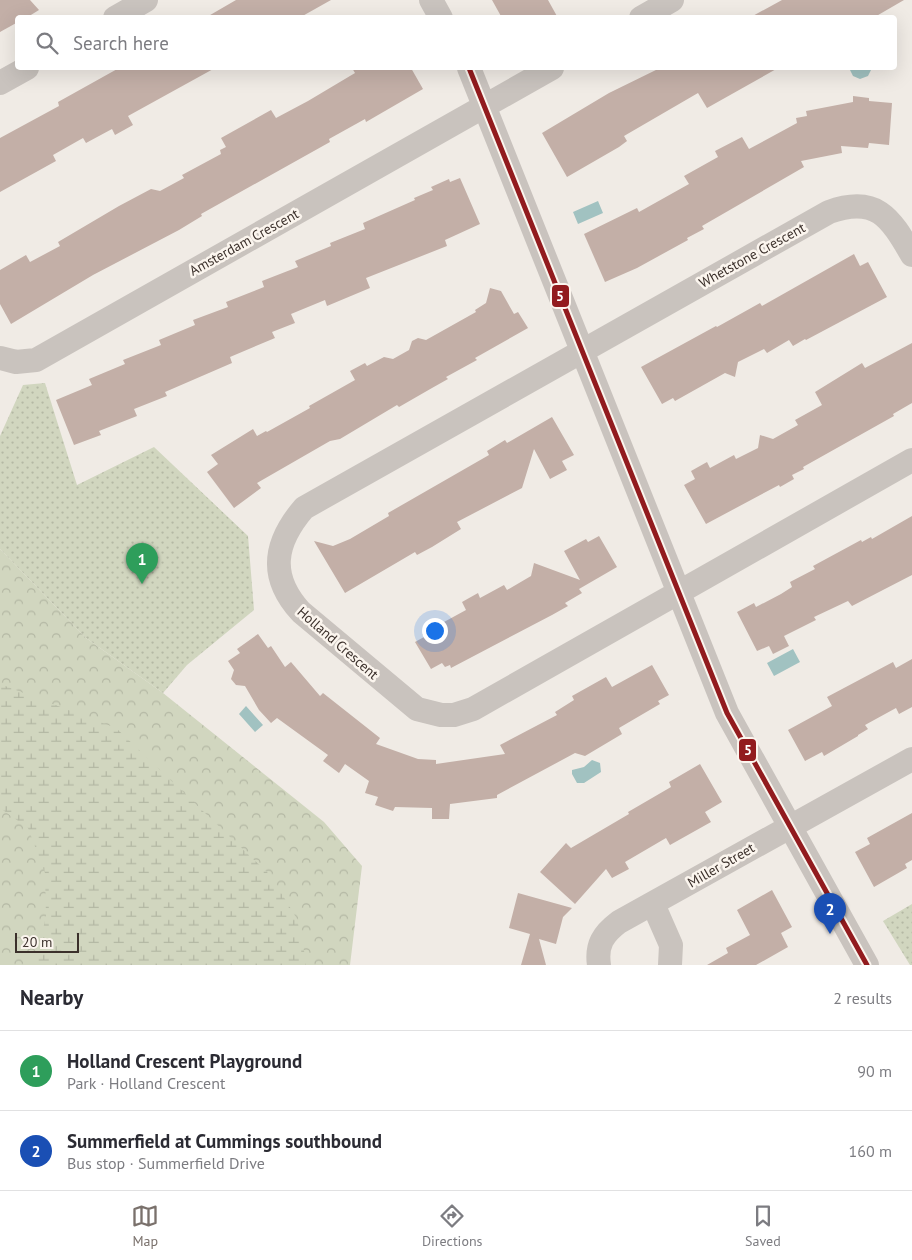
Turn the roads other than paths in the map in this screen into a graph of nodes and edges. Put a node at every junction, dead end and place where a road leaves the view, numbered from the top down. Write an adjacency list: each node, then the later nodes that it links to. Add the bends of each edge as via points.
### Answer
1 (146, 0): 4 (street)
2 (431, 0): 5 (street)
3 (672, 0): 6 (street)
4 (120, 15)
5 (439, 15)
6 (646, 15)
7 (23, 70): 10 (street)
8 (470, 70): 11 (street)
9 (548, 70): 11 (street, Amsterdam Crescent)
10 (0, 83)
11 (485, 106): 13 (street); 14 (street, Amsterdam Crescent, via 36,360 16,362)
12 (912, 255): 13 (street, Whetstone Crescent, via 887,216 866,206 842,207)
13 (582, 351): 16 (street); 16 (street, Holland Crescent, via 304,508 281,543 278,556 281,583 288,598 301,612 407,702 417,709 441,715 473,709)
14 (0, 358)
15 (912, 460): 16 (street)
16 (677, 592): 18 (street, via 727,713)
17 (912, 759): 18 (street)
18 (790, 826): 19 (street, Miller Street); 22 (street)
19 (653, 904): 20 (street, Miller Street, via 609,930 597,952); 21 (street, via 671,945)
20 (599, 965)
21 (670, 965)
22 (867, 965)

